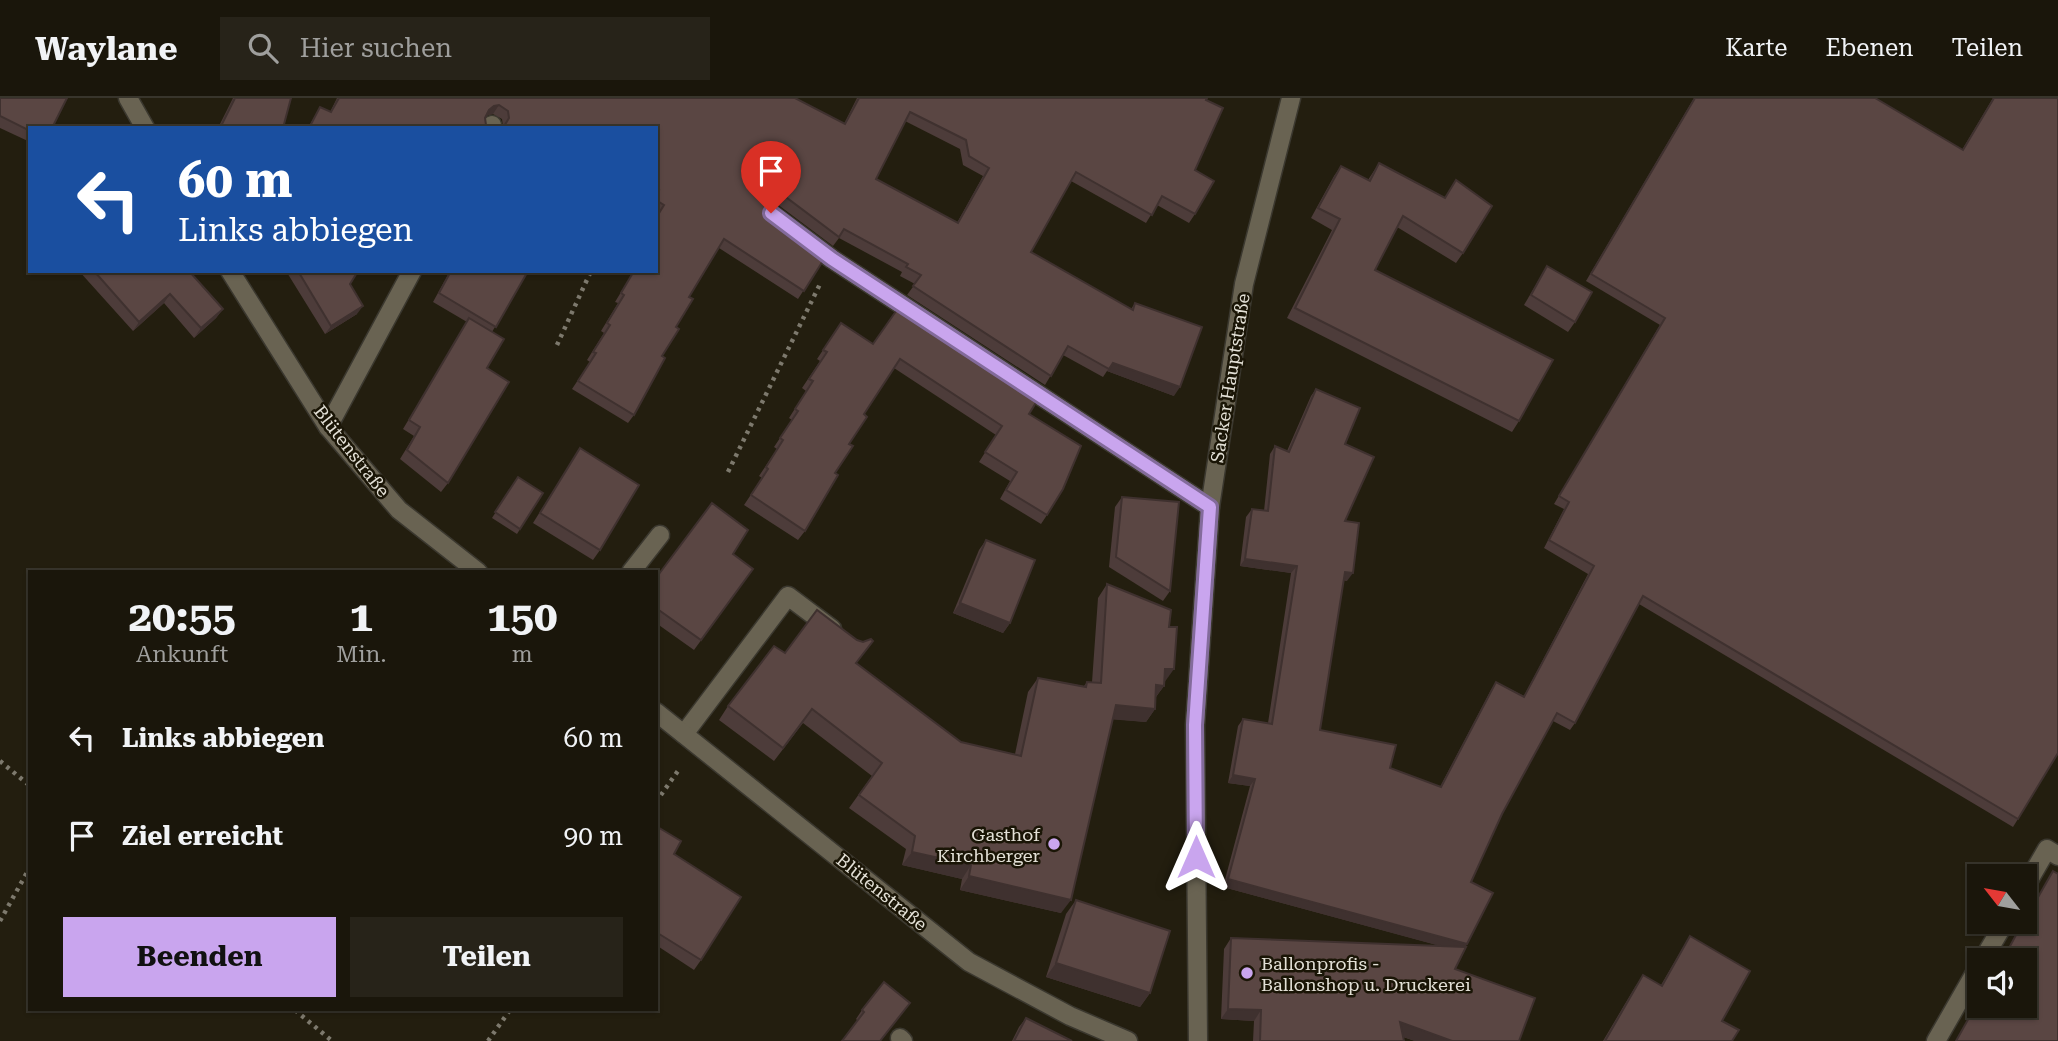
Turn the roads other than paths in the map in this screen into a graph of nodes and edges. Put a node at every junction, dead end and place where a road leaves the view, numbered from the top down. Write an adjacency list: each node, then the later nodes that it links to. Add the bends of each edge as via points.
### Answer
1 (128, 98): 3 (street)
2 (1291, 98): 8 (street, Sacker Hauptstraße, via 1244,284)
3 (144, 126)
4 (771, 213): 8 (street, via 832,259)
5 (231, 273): 7 (street, Blütenstraße)
6 (411, 273): 7 (street)
7 (328, 427): 10 (street, Blütenstraße, via 399,510)
8 (1210, 507): 19 (street, Sacker Hauptstraße, via 1195,725)
9 (660, 535): 11 (street)
10 (475, 570)
11 (633, 570)
12 (843, 636): 14 (street, via 788,596)
13 (658, 714): 14 (street, Blütenstraße)
14 (690, 739): 18 (street, Blütenstraße, via 970,962 1070,1016)
15 (2058, 856): 16 (street, via 2047,849)
16 (2037, 866)
17 (1967, 987): 20 (street)
18 (1128, 1041)
19 (1198, 1041)
20 (1936, 1041)

